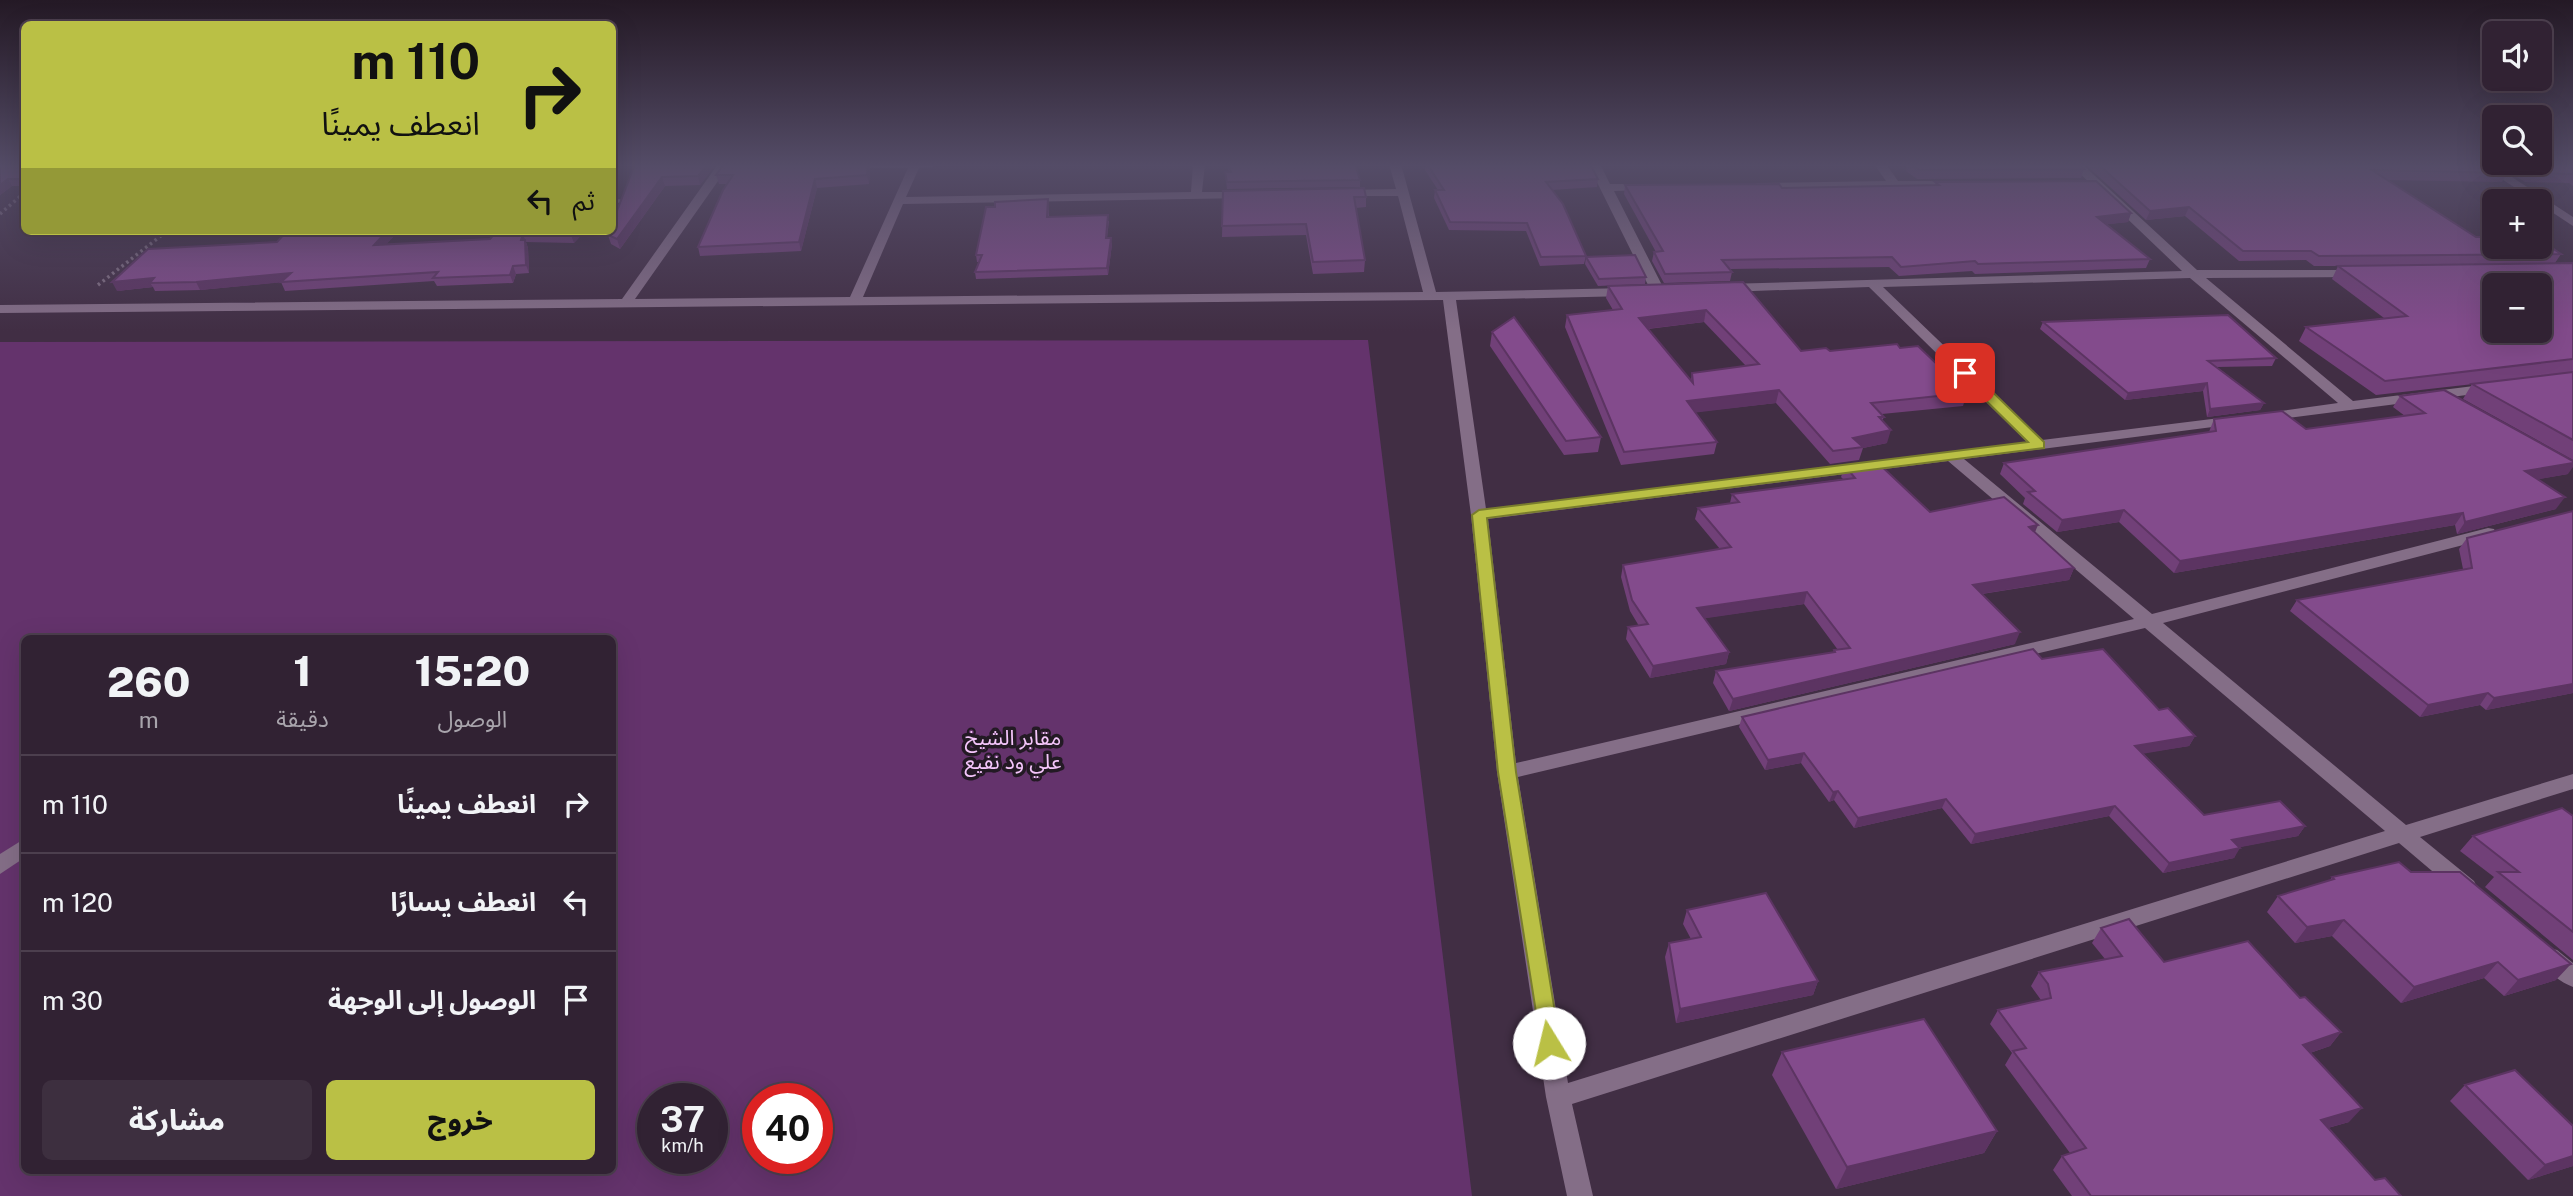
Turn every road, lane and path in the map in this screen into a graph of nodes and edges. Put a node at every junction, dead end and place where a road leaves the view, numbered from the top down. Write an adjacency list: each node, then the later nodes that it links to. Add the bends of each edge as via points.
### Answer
1 (687, 220): 13 (street)
2 (891, 220): 12 (street)
3 (1412, 220): 11 (street)
4 (1626, 220): 11 (street, via 1665,290)
5 (2136, 220): 8 (street)
6 (162, 235): 15 (path)
7 (2370, 273): 8 (street)
8 (2194, 275): 9 (street); 18 (street)
9 (1873, 284): 10 (street); 20 (street)
10 (1712, 289)
11 (1440, 295): 12 (street); 22 (street)
12 (855, 302): 13 (street)
13 (625, 304): 15 (street)
14 (0, 309): 15 (street)
15 (67, 309)
16 (2507, 386): 17 (street)
17 (2441, 395): 18 (street); 19 (street)
18 (2350, 406): 20 (street)
19 (2465, 408)
20 (2039, 445): 21 (street)
21 (1950, 455): 22 (street); 24 (street)
22 (1479, 515): 25 (street)
23 (2507, 529): 24 (street)
24 (2149, 621): 25 (street); 27 (street)
25 (1507, 772): 33 (street)
26 (2573, 781): 27 (street)
27 (2402, 834): 30 (street); 33 (street)
28 (21, 849): 29 (street)
29 (0, 866)
30 (2477, 896)
31 (2530, 941): 32 (street)
32 (2573, 977)
33 (1558, 1097): 34 (street)
34 (1580, 1196)

